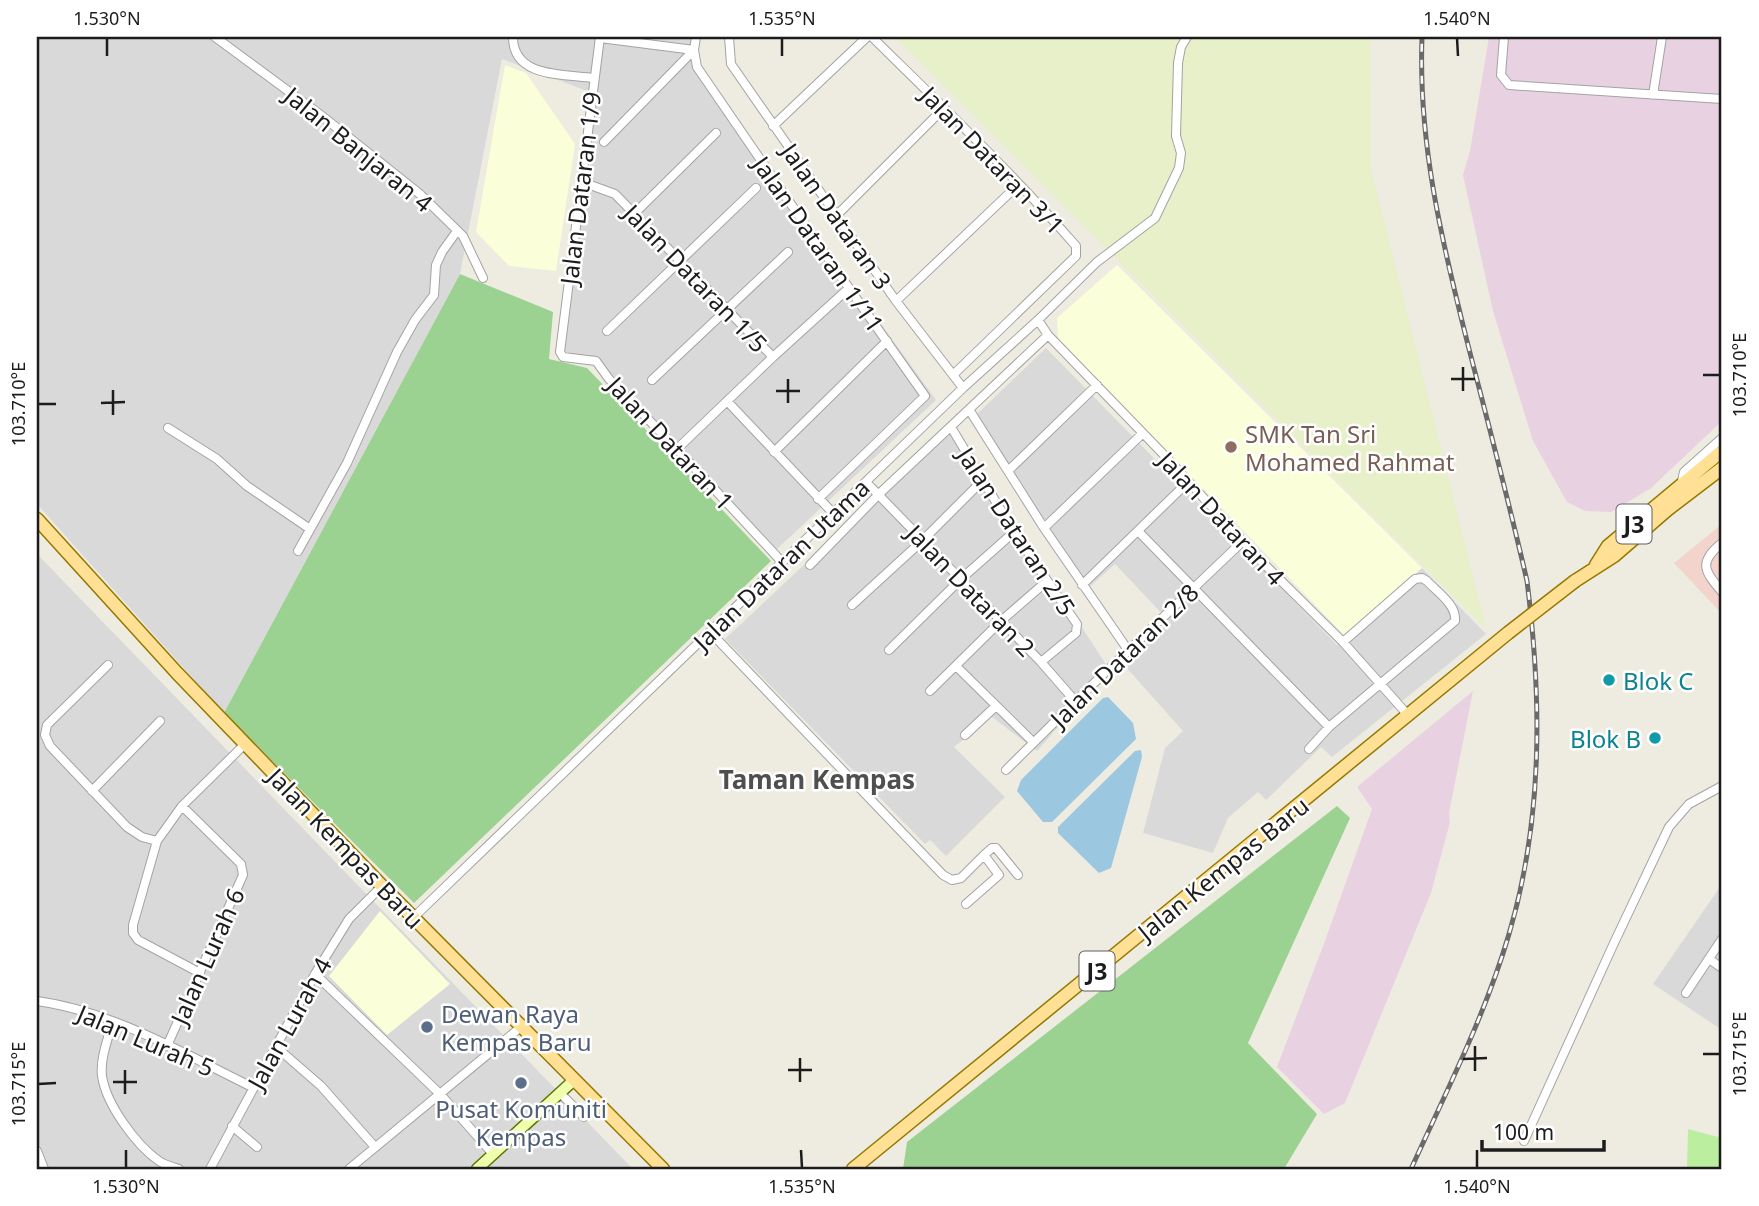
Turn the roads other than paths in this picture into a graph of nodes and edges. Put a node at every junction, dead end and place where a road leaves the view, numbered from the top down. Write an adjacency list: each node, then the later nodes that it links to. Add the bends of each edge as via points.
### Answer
1 (215, 37): 23 (street, Jalan Banjaran 4, via 421,195)
2 (513, 37): 11 (street, via 514,52 528,67)
3 (600, 37): 10 (street); 11 (street, Jalan Dataran 1/9)
4 (696, 37): 10 (street)
5 (729, 37): 15 (street, Jalan Dataran 3, via 731,64)
6 (869, 37): 14 (street, Jalan Dataran 3/1); 15 (street)
7 (1187, 37): 30 (street, Jalan Dataran Utama, via 1178,63 1179,167 1155,218 1097,262)
8 (1504, 37): 12 (street, via 1501,75 1509,85)
9 (1662, 37): 12 (street)
10 (694, 50): 17 (street); 27 (street, Jalan Dataran 1/11, via 697,67)
11 (594, 78): 18 (street, Jalan Dataran 1/9)
12 (1653, 95): 13 (street)
13 (1722, 99)
14 (943, 109): 19 (street, Jalan Dataran 3/1); 22 (street)
15 (774, 126): 22 (street, Jalan Dataran 3)
16 (716, 133): 21 (street)
17 (604, 142)
18 (582, 182): 21 (street, Jalan Dataran 1/5, via 608,189); 33 (street, Jalan Dataran 1/9)
19 (1019, 184): 28 (street); 36 (street, Jalan Dataran 3/1, via 1076,246 1076,256)
20 (756, 188): 25 (street)
21 (634, 214): 25 (street, Jalan Dataran 1/5)
22 (837, 215): 28 (street, Jalan Dataran 3)
23 (457, 231): 26 (street, Jalan Banjaran 4); 62 (street, via 436,265 434,295 397,352 347,463)
24 (788, 252): 29 (street)
25 (682, 261): 29 (street, Jalan Dataran 1/5); 31 (street)
26 (483, 278)
27 (849, 288): 34 (street, Jalan Dataran 1/11); 35 (street)
28 (896, 301): 36 (street, Jalan Dataran 3)
29 (728, 309): 35 (street, Jalan Dataran 1/5); 37 (street)
30 (1038, 320): 32 (street, Jalan Dataran 4); 39 (street, Jalan Dataran Utama)
31 (607, 331)
32 (1048, 335): 38 (street, Jalan Dataran 4); 41 (street)
33 (560, 340): 46 (street, Jalan Dataran 1, via 563,357 596,361)
34 (887, 341): 48 (street); 57 (street, Jalan Dataran 1/11, via 925,396)
35 (773, 357): 40 (street)
36 (954, 374): 39 (street, Jalan Dataran 3)
37 (652, 380)
38 (1097, 385): 44 (street, Jalan Dataran 4); 50 (street)
39 (963, 388): 53 (street, Jalan Dataran Utama)
40 (726, 401): 46 (street); 48 (street)
41 (970, 411): 43 (street); 50 (street)
42 (168, 428): 62 (street)
43 (951, 428): 52 (street, Jalan Dataran 2/5); 56 (street)
44 (1143, 434): 54 (street, Jalan Dataran 4); 61 (street)
45 (1722, 438): 55 (street, Jalan Kempas Baru, via 1684,472)
46 (677, 449): 71 (street, Jalan Dataran 1)
47 (1722, 450): 55 (main road, Jalan Kempas Baru / J3)
48 (774, 452): 57 (street)
49 (1722, 468): 58 (main road, Jalan Kempas Baru / J3)
50 (1009, 470): 61 (street)
51 (1722, 478): 58 (main road)
52 (982, 481): 64 (street, Jalan Dataran 2/5); 67 (street)
53 (866, 482): 56 (street, Jalan Dataran 2); 59 (street, Jalan Dataran Utama)
54 (1188, 482): 63 (street); 68 (street, Jalan Dataran 4)
55 (1681, 485): 73 (main road, Jalan Kempas Baru / J3, via 1608,546)
56 (879, 494): 67 (street, Jalan Dataran 2); 72 (street)
57 (818, 499): 59 (street)
58 (1667, 510): 73 (main road, Jalan Kempas Baru / J3)
59 (832, 512): 71 (street, Jalan Dataran Utama)
60 (37, 519): 66 (main road, Jalan Kempas Baru)
61 (1044, 528): 76 (street)
62 (310, 529): 70 (street)
63 (1138, 531): 76 (street); 77 (street)
64 (1014, 532): 74 (street); 75 (street, Jalan Dataran 2/5)
65 (37, 534): 66 (main road)
66 (54, 538): 97 (main road, Jalan Kempas Baru)
67 (922, 541): 74 (street, Jalan Dataran 2); 79 (street)
68 (1243, 541): 77 (street, Jalan Dataran 2/8); 82 (street, Jalan Dataran 4)
69 (1722, 542): 78 (street, via 1710,552 1706,570)
70 (298, 551)
71 (782, 562): 81 (street, Jalan Dataran Utama)
72 (810, 565)
73 (1594, 568): 92 (main road, Jalan Kempas Baru / J3, bridge)
74 (961, 579): 80 (street, Jalan Dataran 2); 83 (street)
75 (1047, 581): 80 (street); 85 (street, Jalan Dataran 2/5, via 1077,629)
76 (1082, 585): 84 (street)
77 (1193, 589): 84 (street, Jalan Dataran 2/8); 94 (street)
78 (1722, 592)
79 (852, 605)
80 (1001, 621): 85 (street, Jalan Dataran 2); 87 (street)
81 (710, 633): 104 (street, via 943,875 961,878); 108 (street, Jalan Dataran Utama)
82 (1343, 642): 88 (street, Jalan Dataran 4); 88 (street, via 1415,579 1422,578 1444,598 1455,621)
83 (889, 650)
84 (1128, 650): 90 (street, Jalan Dataran 2/8)
85 (1041, 662): 90 (street, Jalan Dataran 2)
86 (108, 666): 101 (street, via 47,725 45,735)
87 (956, 666): 89 (street); 91 (street)
88 (1380, 684): 92 (street, Jalan Dataran 4); 94 (street)
89 (930, 691)
90 (1075, 701): 96 (street, Jalan Dataran 2/8)
91 (996, 706): 95 (street); 96 (street)
92 (1408, 714): 137 (main road, Jalan Kempas Baru / J3)
93 (160, 721): 101 (street)
94 (1329, 727): 98 (street)
95 (965, 735)
96 (1033, 742): 99 (street, Jalan Dataran 2/8)
97 (245, 744): 102 (street); 106 (main road, Jalan Kempas Baru)
98 (1309, 749)
99 (1006, 770)
100 (1722, 786): 126 (street, via 1689,804 1669,827)
101 (92, 791): 103 (street, via 127,827)
102 (182, 806): 103 (street); 112 (street, Jalan Lurah 6, via 243,869)
103 (157, 841): 112 (street, via 133,933)
104 (984, 855): 105 (street, via 996,848); 107 (street, via 999,875)
105 (1018, 875)
106 (382, 886): 108 (main road, Jalan Kempas Baru); 113 (street, Jalan Lurah 4, via 349,919)
107 (966, 904)
108 (414, 917): 117 (main road, Jalan Kempas Baru)
109 (1722, 939): 110 (street)
110 (1709, 959): 111 (street); 114 (street)
111 (1722, 968)
112 (200, 973): 118 (street, Jalan Lurah 6)
113 (315, 974): 119 (street, Jalan Lurah 4); 123 (street)
114 (1686, 993)
115 (37, 1001): 116 (street, Jalan Lurah 5, via 73,1007)
116 (112, 1023): 118 (street, Jalan Lurah 5); 133 (street, via 103,1057 106,1093 134,1137 161,1162)
117 (522, 1026): 120 (main road, Jalan Kempas Baru); 123 (street)
118 (167, 1046): 121 (street, Jalan Lurah 5)
119 (275, 1046): 121 (street, Jalan Lurah 4); 128 (street, via 321,1086)
120 (574, 1080): 122 (street); 131 (main road, Jalan Kempas Baru)
121 (252, 1087): 125 (street, Jalan Lurah 4)
122 (560, 1093): 124 (street); 130 (street)
123 (440, 1094): 128 (street); 130 (street)
124 (584, 1117)
125 (232, 1126): 127 (street); 134 (street, Jalan Lurah 4)
126 (1524, 1141)
127 (257, 1147)
128 (375, 1147): 135 (street)
129 (37, 1151): 132 (street)
130 (494, 1154): 136 (street)
131 (657, 1167)
132 (44, 1169)
133 (179, 1169)
134 (210, 1169)
135 (349, 1169)
136 (478, 1169)
137 (853, 1169)

